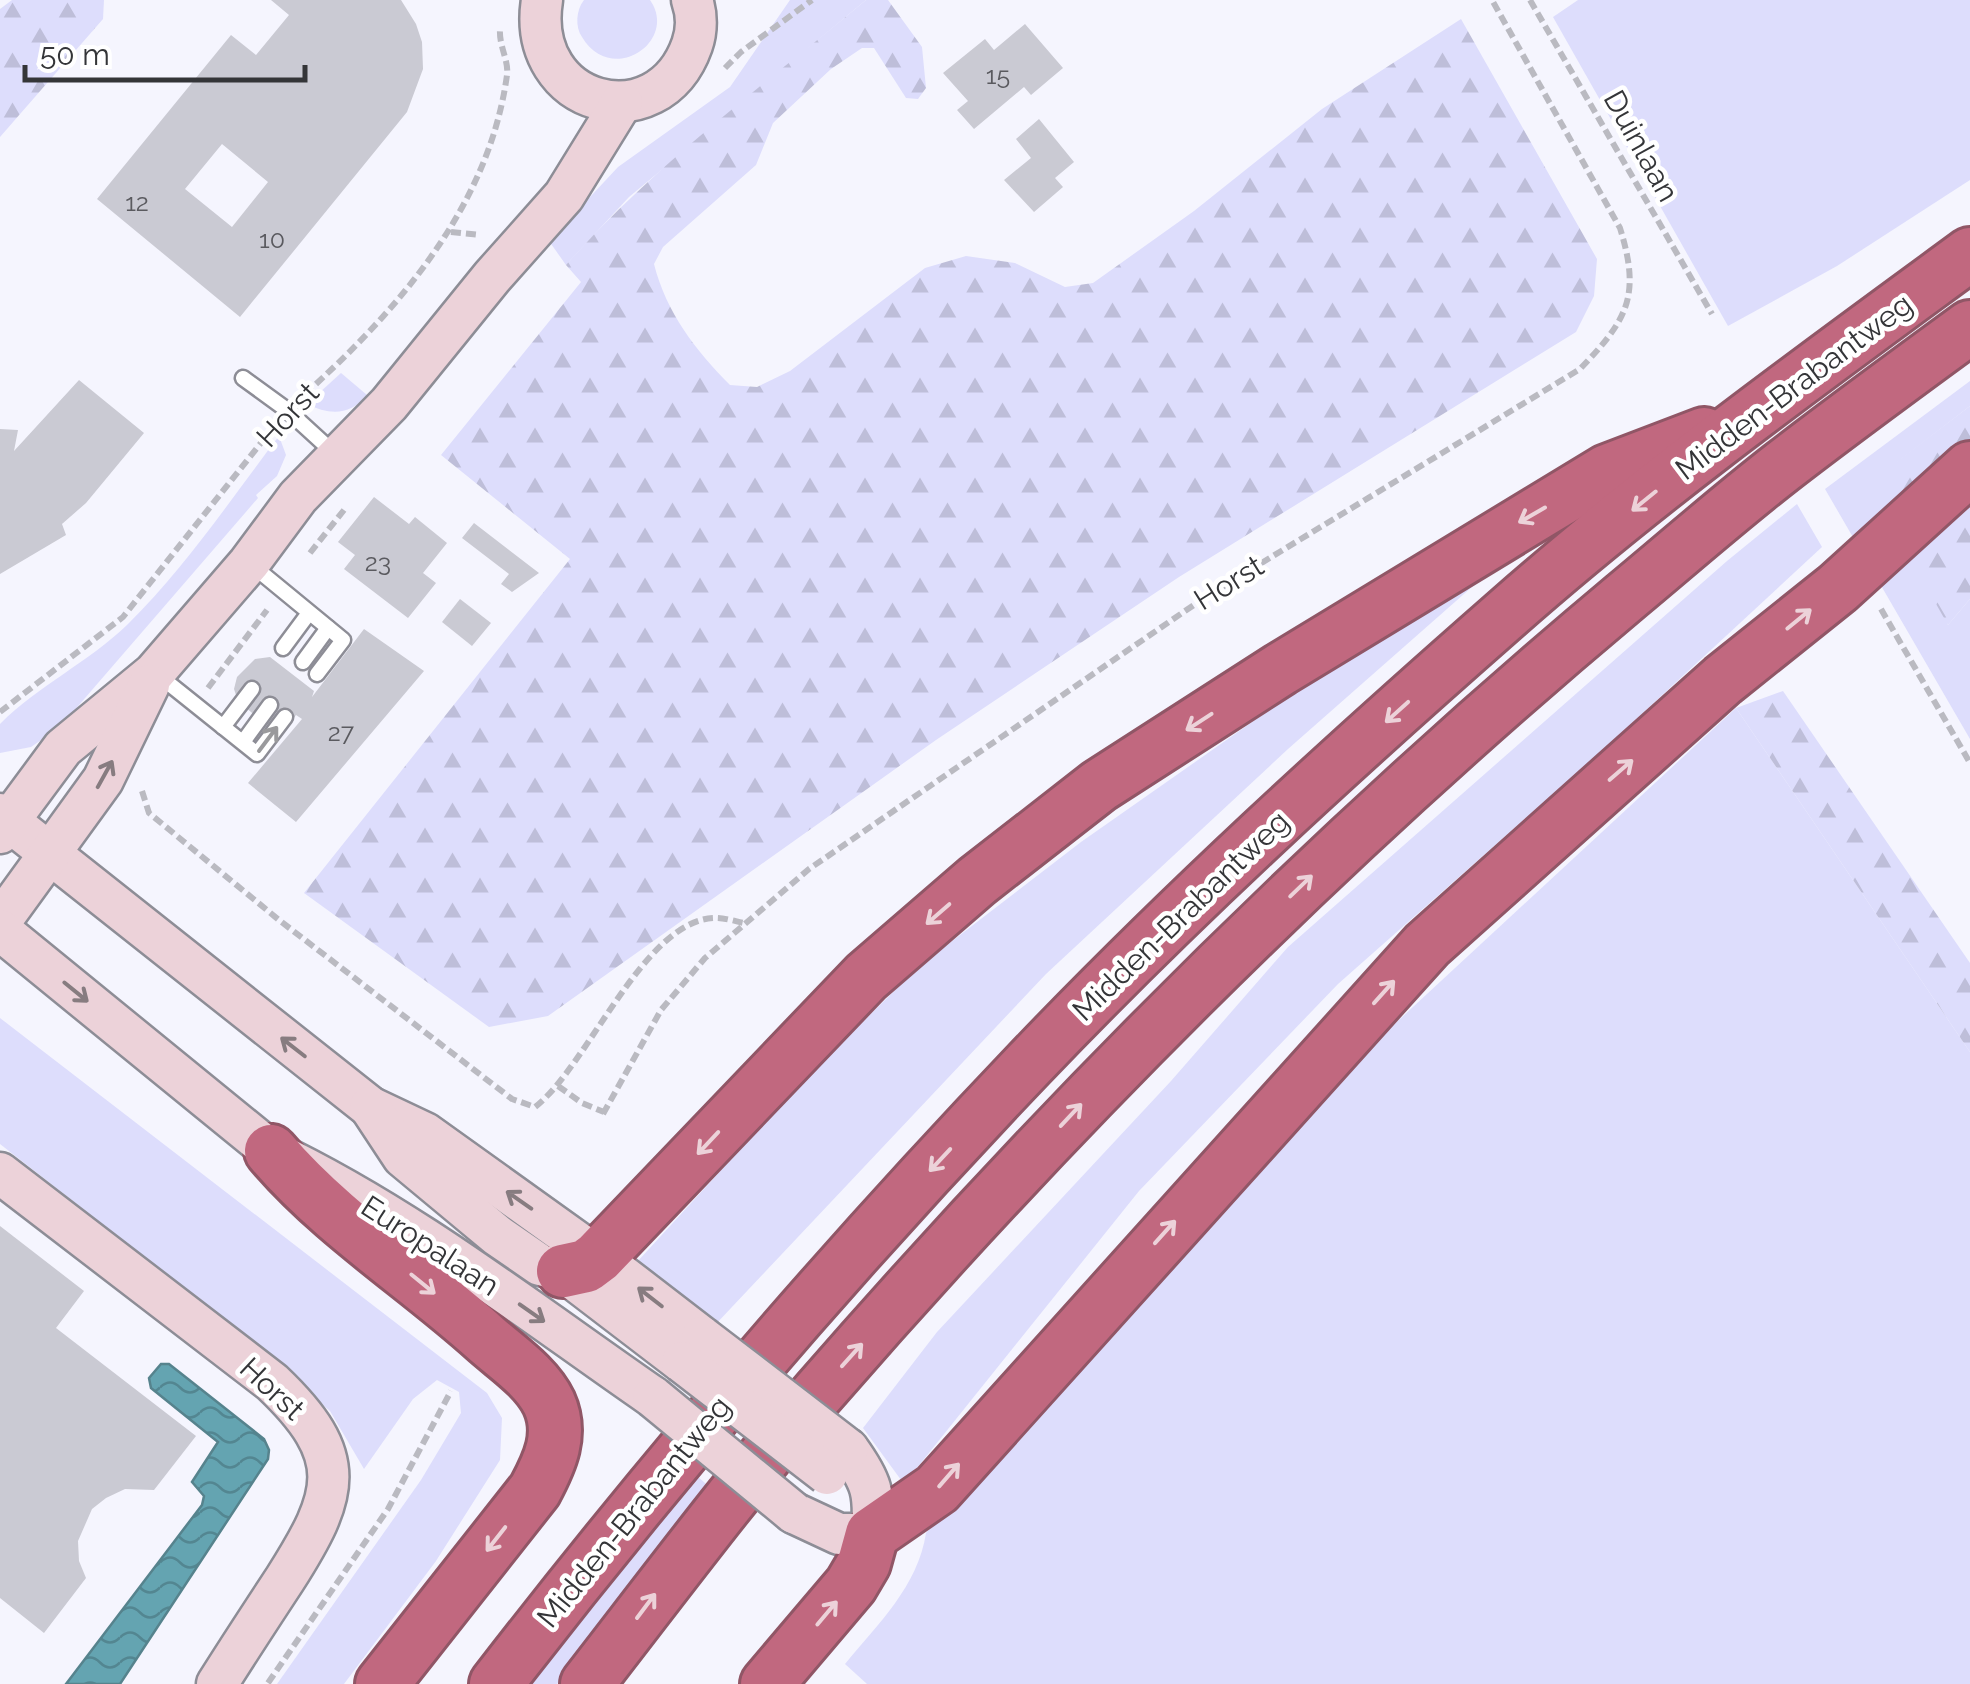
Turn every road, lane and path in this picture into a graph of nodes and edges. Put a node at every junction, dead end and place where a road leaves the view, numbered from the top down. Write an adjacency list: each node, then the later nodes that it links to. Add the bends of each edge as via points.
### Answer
1 (542, 0): 8 (street, via 542,48)
2 (812, 0): 7 (path)
3 (1492, 0): 40 (path, Horst, via 1620,228 1631,290 1608,339 1580,368 1204,598 809,869)
4 (1530, 0): 12 (path, Duinlaan)
5 (704, 6): 9 (street, via 687,58 670,82)
6 (508, 71): 15 (path, Horst, via 485,163 451,232 339,363)
7 (716, 78)
8 (573, 88): 9 (street); 10 (street)
9 (622, 102): 10 (street)
10 (577, 178): 17 (street)
11 (1970, 254): 16 (highway, Midden-Brabantweg)
12 (1712, 314)
13 (1970, 327): 54 (highway, Midden-Brabantweg, one-way to 13, via 816,1395 1076,1109 1238,946 1547,663 1778,470)
14 (243, 378): 15 (lane)
15 (287, 410): 17 (lane); 31 (path, Horst, via 123,617)
16 (1747, 418): 45 (highway, one-way to 45, via 1608,471 1099,786 866,978); 53 (highway, Midden-Brabantweg, one-way to 53, via 1506,613 1069,1023 712,1415)
17 (339, 457): 19 (street, via 298,497)
18 (1970, 468): 47 (highway, one-way to 18, via 937,1488 1427,945)
19 (249, 563): 22 (lane); 26 (street)
20 (1873, 595): 35 (path)
21 (272, 604): 28 (path)
22 (310, 614): 23 (lane); 24 (lane)
23 (328, 628): 25 (lane); 27 (lane, via 342,640)
24 (283, 648)
25 (303, 662)
26 (154, 673): 33 (lane); 37 (street, via 62,748); 38 (street, one-way to 26, via 103,780)
27 (317, 674)
28 (208, 688)
29 (252, 689): 33 (lane)
30 (270, 705): 34 (lane)
31 (0, 712)
32 (285, 717): 34 (lane, one-way to 32, via 257,754)
33 (223, 728): 34 (lane)
34 (242, 742)
35 (1970, 763)
36 (146, 776): 42 (path, via 142,794 149,813 512,1099 535,1107)
37 (3, 823): 38 (street)
38 (50, 854): 39 (street); 45 (street, one-way to 38, via 425,1133 370,1107)
39 (0, 922)
40 (745, 923): 42 (path, via 714,918 684,926 627,987); 42 (path, Horst, via 661,1010 604,1113)
41 (0, 930): 43 (street, Europalaan, one-way to 43)
42 (558, 1086)
43 (271, 1151): 47 (street, Europalaan, one-way to 47, bridge, via 465,1267 653,1398 794,1513 839,1534); 52 (highway, one-way to 52, via 301,1186 534,1381 556,1430 551,1460 535,1490)
44 (0, 1173): 48 (street, Horst, via 298,1407 328,1460 330,1484 317,1528)
45 (581, 1264): 47 (street, one-way to 45, bridge, via 868,1477 837,1462)
46 (450, 1391): 49 (path, via 388,1508)
47 (872, 1534): 55 (highway, one-way to 47, via 850,1585)
48 (291, 1568): 49 (path); 50 (street, Horst)
49 (332, 1594): 51 (path)
50 (217, 1684)
51 (267, 1684)
52 (382, 1684)
53 (496, 1684)
54 (587, 1684)
55 (768, 1684)

